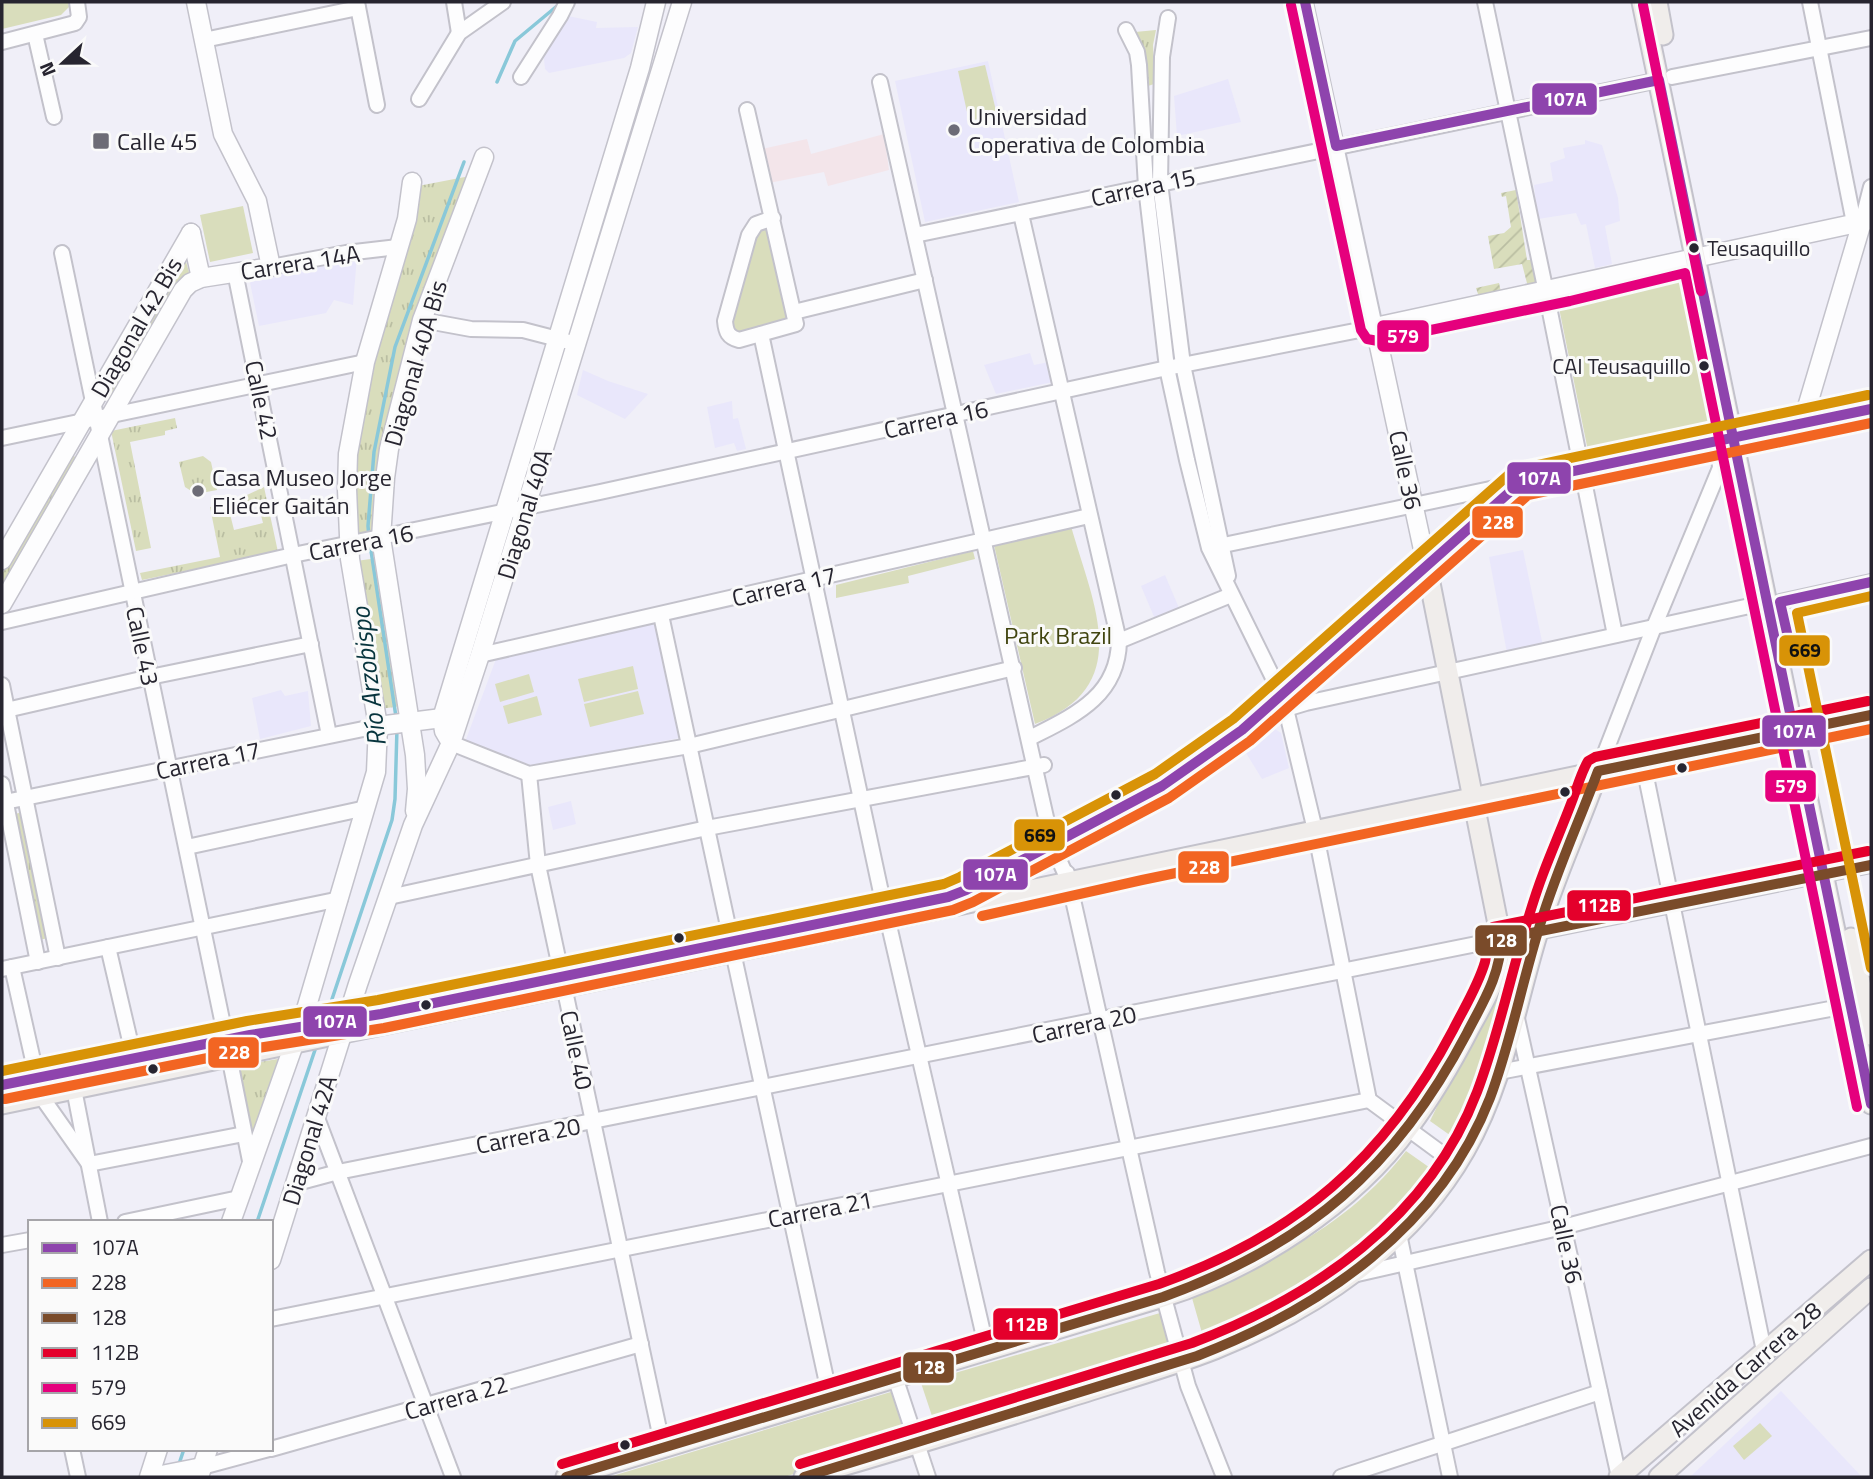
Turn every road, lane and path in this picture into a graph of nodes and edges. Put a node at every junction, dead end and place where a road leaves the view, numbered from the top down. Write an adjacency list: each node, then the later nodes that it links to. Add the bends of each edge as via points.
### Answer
1 (77, 2): 17 (street, via 78,20)
2 (197, 2): 19 (street)
3 (454, 2): 16 (street)
4 (503, 2): 16 (street)
5 (567, 2): 22 (street)
6 (656, 2): 55 (street, Diagonal 40A)
7 (682, 2): 56 (street, Diagonal 40A)
8 (1305, 2): 32 (street, Calle 36)
9 (1485, 2): 30 (street)
10 (1642, 2): 23 (main road)
11 (1657, 2): 23 (main road)
12 (1810, 2): 21 (street)
13 (358, 5): 19 (street); 28 (street)
14 (1168, 18): 25 (street)
15 (1126, 30): 26 (street, via 1137,52)
16 (458, 33): 27 (street)
17 (35, 34): 20 (street); 31 (street)
18 (1871, 38): 21 (street, Carrera 15)
19 (204, 40): 44 (street, via 223,134 259,206)
20 (2, 42)
21 (1819, 48): 23 (street, Carrera 15); 39 (street)
22 (521, 77)
23 (1665, 79): 30 (street, Carrera 15); 43 (main road)
24 (880, 82): 40 (street)
25 (1161, 93): 26 (street); 35 (street)
26 (1141, 94): 35 (street)
27 (419, 99)
28 (377, 105)
29 (747, 110): 38 (street)
30 (1507, 112): 32 (street, Carrera 15); 50 (street)
31 (54, 117)
32 (1336, 146): 35 (street, Carrera 15); 53 (street, Calle 36)
33 (484, 157): 52 (street, Diagonal 40A Bis)
34 (412, 182): 41 (street, Diagonal 40A Bis)
35 (1153, 185): 37 (street, Carrera 15); 46 (street); 47 (street)
36 (1871, 187): 39 (street)
37 (1021, 214): 40 (street, Carrera 15); 61 (street)
38 (773, 218): 51 (street); 54 (street, via 756,223 749,235 726,316 728,336 739,340)
39 (1862, 222): 43 (street, Carrera 16); 65 (street)
40 (915, 235): 49 (street)
41 (398, 247): 44 (street, Carrera 14A); 57 (street, Diagonal 40A Bis)
42 (62, 253): 64 (street, Calle 43)
43 (1702, 255): 50 (street, Carrera 16); 66 (main road)
44 (271, 267): 45 (street, Carrera 14A)
45 (235, 272): 48 (street, Carrera 14A); 60 (street, Calle 42)
46 (1172, 275): 47 (street); 58 (street)
47 (1156, 277): 59 (street)
48 (201, 278): 64 (street, Diagonal 42 Bis, via 183,290); 64 (street, Diagonal 42 Bis, via 191,233)
49 (925, 280): 51 (street); 63 (street)
50 (1546, 292): 53 (street, Carrera 16); 73 (street)
51 (794, 312): 54 (street, via 796,324)
52 (422, 320): 55 (street, via 471,329 523,330); 79 (street, Diagonal 40A Bis, via 390,449)
53 (1375, 327): 58 (street, Carrera 16); 75 (street, Calle 36)
54 (761, 334): 69 (street)
55 (558, 339): 56 (street); 77 (street, Diagonal 40A)
56 (577, 344): 76 (street, Diagonal 40A)
57 (365, 362): 60 (street); 81 (street, Diagonal 40A Bis, via 348,454)
58 (1183, 365): 59 (street, Carrera 16); 70 (street)
59 (1167, 368): 61 (street, Carrera 16); 70 (street)
60 (260, 385): 64 (street); 83 (street, Calle 42)
61 (1063, 391): 63 (street, Carrera 16); 78 (street)
62 (1871, 409): 65 (main road)
63 (956, 414): 69 (street, Carrera 16); 80 (street)
64 (95, 419): 67 (street); 84 (street); 88 (street, Calle 43); 91 (street)
65 (1802, 424): 66 (main road)
66 (1740, 437): 68 (main road); 71 (main road); 90 (main road)
67 (2, 438)
68 (1710, 443): 72 (street, via 1719,452); 73 (main road)
69 (787, 452): 76 (street, Carrera 16); 86 (street)
70 (1194, 459): 82 (street)
71 (1740, 461): 72 (street, via 1729,459); 90 (main road)
72 (1720, 468): 94 (street)
73 (1582, 470): 74 (main road); 95 (street)
74 (1521, 482): 75 (street); 85 (main road)
75 (1413, 506): 82 (street); 85 (street, Calle 36)
76 (527, 508): 77 (street, Carrera 16); 98 (street, Diagonal 40A)
77 (504, 512): 79 (street, Carrera 16); 107 (street, Diagonal 40A)
78 (1089, 516): 80 (street, Carrera 17); 96 (street)
79 (379, 538): 81 (street, Carrera 16); 108 (street, Diagonal 40A Bis)
80 (984, 540): 86 (street, Carrera 17); 99 (street)
81 (351, 544): 83 (street, Carrera 16); 109 (street, Diagonal 40A Bis)
82 (1215, 546): 89 (street)
83 (293, 555): 88 (street, Carrera 16); 97 (street, Calle 42)
84 (2, 560)
85 (1427, 568): 100 (main road, Calle 36); 103 (main road)
86 (815, 579): 92 (street, Carrera 17); 104 (street)
87 (1871, 582): 90 (street)
88 (131, 592): 93 (street, Carrera 16); 101 (street, Calle 43)
89 (1231, 594): 96 (street); 103 (street)
90 (1774, 602): 94 (street); 110 (main road)
91 (2, 604)
92 (661, 615): 98 (street, Carrera 17); 114 (street)
93 (2, 622)
94 (1654, 627): 95 (street); 118 (street)
95 (1615, 635): 100 (street)
96 (1119, 641): 112 (street, via 1114,669 1093,701)
97 (311, 644): 101 (street); 111 (street, Calle 42)
98 (480, 655): 113 (street, Diagonal 40A)
99 (1014, 668): 104 (street); 112 (street)
100 (1447, 672): 103 (street); 121 (main road, Calle 36)
101 (150, 677): 105 (street); 117 (street, Calle 43)
102 (2, 685): 105 (street)
103 (1284, 702): 128 (street); 130 (main road, via 1162,786)
104 (842, 708): 114 (street); 123 (street)
105 (4, 710): 122 (street)
106 (1871, 715): 110 (main road)
107 (442, 718): 108 (street, Carrera 17); 113 (street)
108 (408, 722): 109 (street, Carrera 17); 126 (street, Diagonal 40A Bis, via 416,774)
109 (381, 725): 111 (street, Carrera 17); 125 (street)
110 (1801, 729): 115 (main road); 133 (main road)
111 (329, 735): 117 (street, Carrera 17)
112 (1030, 738): 116 (street)
113 (451, 743): 119 (street); 126 (street, Diagonal 40A)
114 (689, 746): 119 (street); 127 (street)
115 (1643, 762): 118 (main road); 138 (street)
116 (1040, 766): 123 (street); 130 (street)
117 (170, 768): 122 (street, Carrera 17); 129 (street, Calle 43)
118 (1598, 771): 121 (main road); 141 (main road)
119 (529, 774): 131 (street, Calle 40)
120 (2, 784): 124 (street)
121 (1473, 797): 128 (main road); 142 (main road, Calle 36)
122 (25, 798): 124 (street, Carrera 17); 145 (street)
123 (862, 800): 127 (street); 139 (street)
124 (5, 802): 146 (street)
125 (366, 808): 129 (street); 137 (street)
126 (413, 825): 135 (street, Diagonal 40A)
127 (707, 828): 131 (street); 143 (street)
128 (1315, 830): 134 (main road); 148 (street)
129 (187, 847): 140 (street, Calle 43)
130 (1058, 848): 134 (street); 136 (main road)
131 (538, 865): 135 (street); 149 (street, Calle 40)
132 (1871, 865): 133 (street, Carrera 20)
133 (1831, 873): 138 (street, Carrera 20); 150 (main road)
134 (1069, 882): 136 (main road); 152 (street)
135 (389, 897): 153 (street, Diagonal 40A)
136 (966, 897): 139 (main road)
137 (340, 899): 140 (street); 154 (street)
138 (1673, 905): 141 (street, Carrera 20); 155 (street)
139 (887, 916): 143 (main road); 159 (street)
140 (204, 927): 144 (street); 157 (street, Calle 43)
141 (1537, 932): 142 (street, Carrera 20); 151 (main road)
142 (1501, 939): 148 (street, Carrera 20); 171 (main road, via 1501,959 1475,1019)
143 (732, 946): 149 (main road); 164 (street)
144 (108, 947): 145 (street); 158 (street)
145 (58, 958): 146 (street)
146 (38, 962): 147 (street)
147 (7, 968): 163 (street)
148 (1343, 971): 152 (street, Carrera 20); 166 (street)
149 (563, 982): 153 (main road); 170 (street, Calle 40)
150 (1862, 1001): 155 (street); 156 (main road); 168 (main road)
151 (1516, 1011): 160 (street, Calle 36); 161 (main road)
152 (1100, 1020): 159 (street, Carrera 20); 174 (street)
153 (341, 1028): 154 (main road); 169 (street, Diagonal 42A)
154 (301, 1034): 157 (main road); 177 (street, Diagonal 42A)
155 (1699, 1034): 160 (street); 181 (street)
156 (1871, 1035)
157 (227, 1048): 158 (main road); 165 (main road); 172 (street, Calle 43)
158 (134, 1058): 163 (main road)
159 (919, 1058): 164 (street, Carrera 20); 180 (street)
160 (1528, 1067): 161 (street); 187 (street, Calle 36)
161 (1499, 1072): 176 (main road, via 1475,1132)
162 (2, 1086): 163 (main road)
163 (39, 1087): 165 (main road); 167 (main road); 175 (street)
164 (763, 1087): 170 (street, Carrera 20); 183 (street)
165 (74, 1089): 175 (street)
166 (1369, 1100): 171 (street); 174 (street, Carrera 21)
167 (2, 1104)
168 (1871, 1104)
169 (317, 1118): 178 (street); 179 (street, Diagonal 42A)
170 (593, 1122): 178 (street, Carrera 20); 191 (street, Calle 40)
171 (1408, 1129): 176 (street); 198 (main road, via 1342,1197 1295,1233 1214,1279)
172 (244, 1134): 175 (street); 177 (street, Calle 43)
173 (1871, 1146): 181 (street)
174 (1129, 1147): 180 (street, Carrera 21); 198 (street)
175 (89, 1164): 184 (street)
176 (1456, 1164): 188 (main road, via 1437,1193)
177 (251, 1166): 182 (street, Diagonal 42A)
178 (338, 1172): 179 (street, Carrera 20); 197 (street)
179 (297, 1183): 192 (street, Diagonal 42A)
180 (948, 1183): 183 (street, Carrera 21); 201 (street)
181 (1730, 1184): 187 (street); 202 (street)
182 (239, 1198): 185 (street); 186 (street, Diagonal 42A)
183 (790, 1215): 191 (street, Carrera 21); 206 (street)
184 (100, 1220)
185 (134, 1220)
186 (233, 1220)
187 (1563, 1227): 194 (street); 205 (street, Calle 36)
188 (1399, 1234): 194 (street); 195 (main road)
189 (28, 1240): 190 (street)
190 (2, 1245)
191 (620, 1249): 197 (street, Carrera 21); 200 (street, Calle 40)
192 (273, 1254)
193 (1871, 1260): 202 (main road, Avenida Carrera 28)
194 (1405, 1263): 195 (street); 208 (street)
195 (1350, 1276): 203 (main road, via 1286,1315)
196 (1871, 1288): 225 (main road, Avenida Carrera 28)
197 (385, 1297): 199 (street, Carrera 21); 207 (street)
198 (1163, 1297): 201 (main road); 203 (street)
199 (273, 1319)
200 (641, 1344): 207 (street, Carrera 22); 211 (street, Calle 40)
201 (987, 1350): 204 (main road)
202 (1764, 1351): 224 (main road, Avenida Carrera 28)
203 (1181, 1361): 209 (main road); 221 (street)
204 (895, 1377): 206 (main road); 209 (street)
205 (1600, 1392): 208 (street); 224 (street, Calle 36)
206 (830, 1397): 211 (main road)
207 (426, 1405): 210 (street, Carrera 22); 217 (street)
208 (1442, 1443): 222 (street); 223 (street)
209 (917, 1444): 219 (main road); 220 (street)
210 (273, 1448)
211 (663, 1448): 218 (main road)
212 (72, 1451): 216 (street)
213 (161, 1451): 215 (street)
214 (263, 1451): 215 (street, Carrera 22)
215 (188, 1471)
216 (78, 1477)
217 (453, 1477)
218 (566, 1477)
219 (804, 1477)
220 (928, 1477)
221 (1224, 1477)
222 (1341, 1477)
223 (1450, 1477)
224 (1619, 1477)
225 (1659, 1477)

